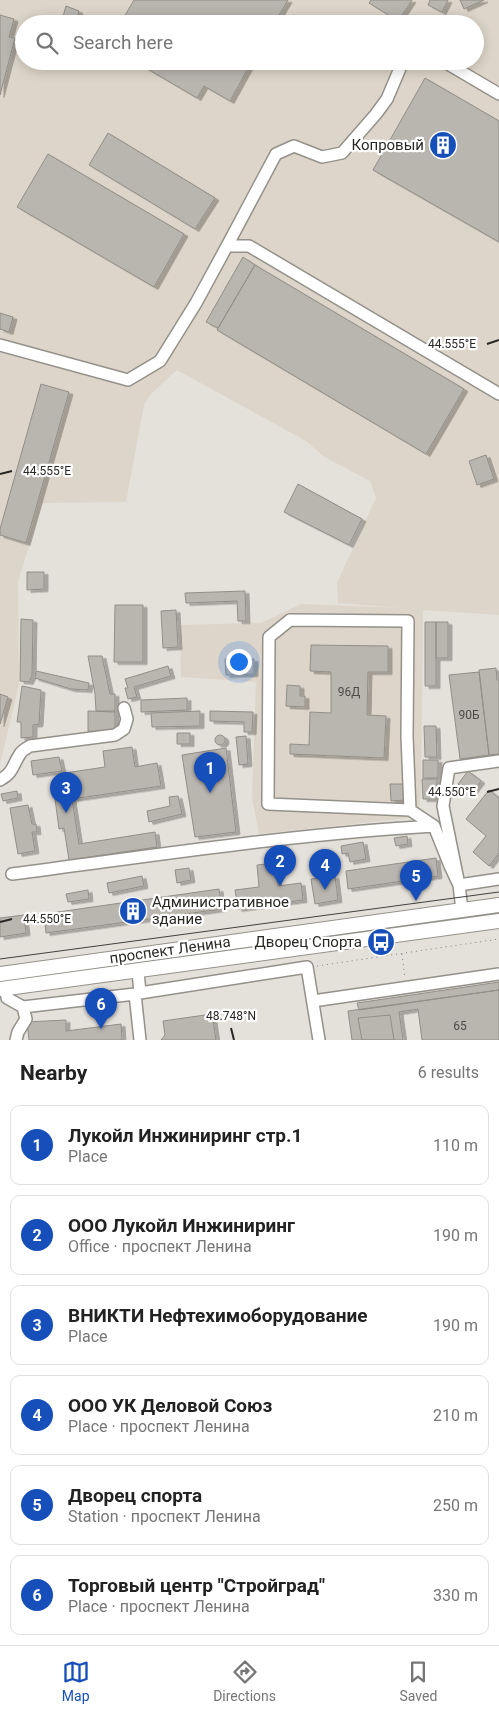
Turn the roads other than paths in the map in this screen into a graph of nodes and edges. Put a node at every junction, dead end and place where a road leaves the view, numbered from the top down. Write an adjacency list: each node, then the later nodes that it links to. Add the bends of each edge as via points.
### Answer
1 (399, 70): 4 (lane, via 376,114 342,153 322,157 294,146 276,154)
2 (458, 70): 3 (lane)
3 (499, 94)
4 (227, 246): 5 (lane, via 160,361 128,380); 6 (lane, via 249,246)
5 (0, 345)
6 (499, 394)
7 (124, 708): 9 (lane, via 124,729 115,734 30,746 21,752 9,775)
8 (499, 762): 14 (lane, via 448,768 443,806)
9 (0, 780)
10 (410, 810): 10 (lane, via 408,621 290,620 269,637 268,804); 11 (lane)
11 (434, 826): 12 (lane, via 261,842); 14 (lane)
12 (12, 874)
13 (499, 879): 14 (lane)
14 (460, 885): 16 (lane)
15 (499, 906): 16 (main road, проспект Ленина)
16 (462, 910): 18 (main road); 20 (main road, проспект Ленина)
17 (499, 921): 18 (main road, проспект Ленина)
18 (464, 926): 19 (main road, проспект Ленина)
19 (138, 971): 22 (lane); 23 (main road, проспект Ленина)
20 (0, 974)
21 (499, 974): 24 (lane)
22 (138, 993): 24 (lane, via 307,967); 25 (lane); 27 (lane)
23 (3, 994): 25 (lane)
24 (313, 1001): 28 (lane)
25 (23, 1008): 26 (lane, via 26,1019)
26 (16, 1040)
27 (140, 1040)
28 (319, 1040)

